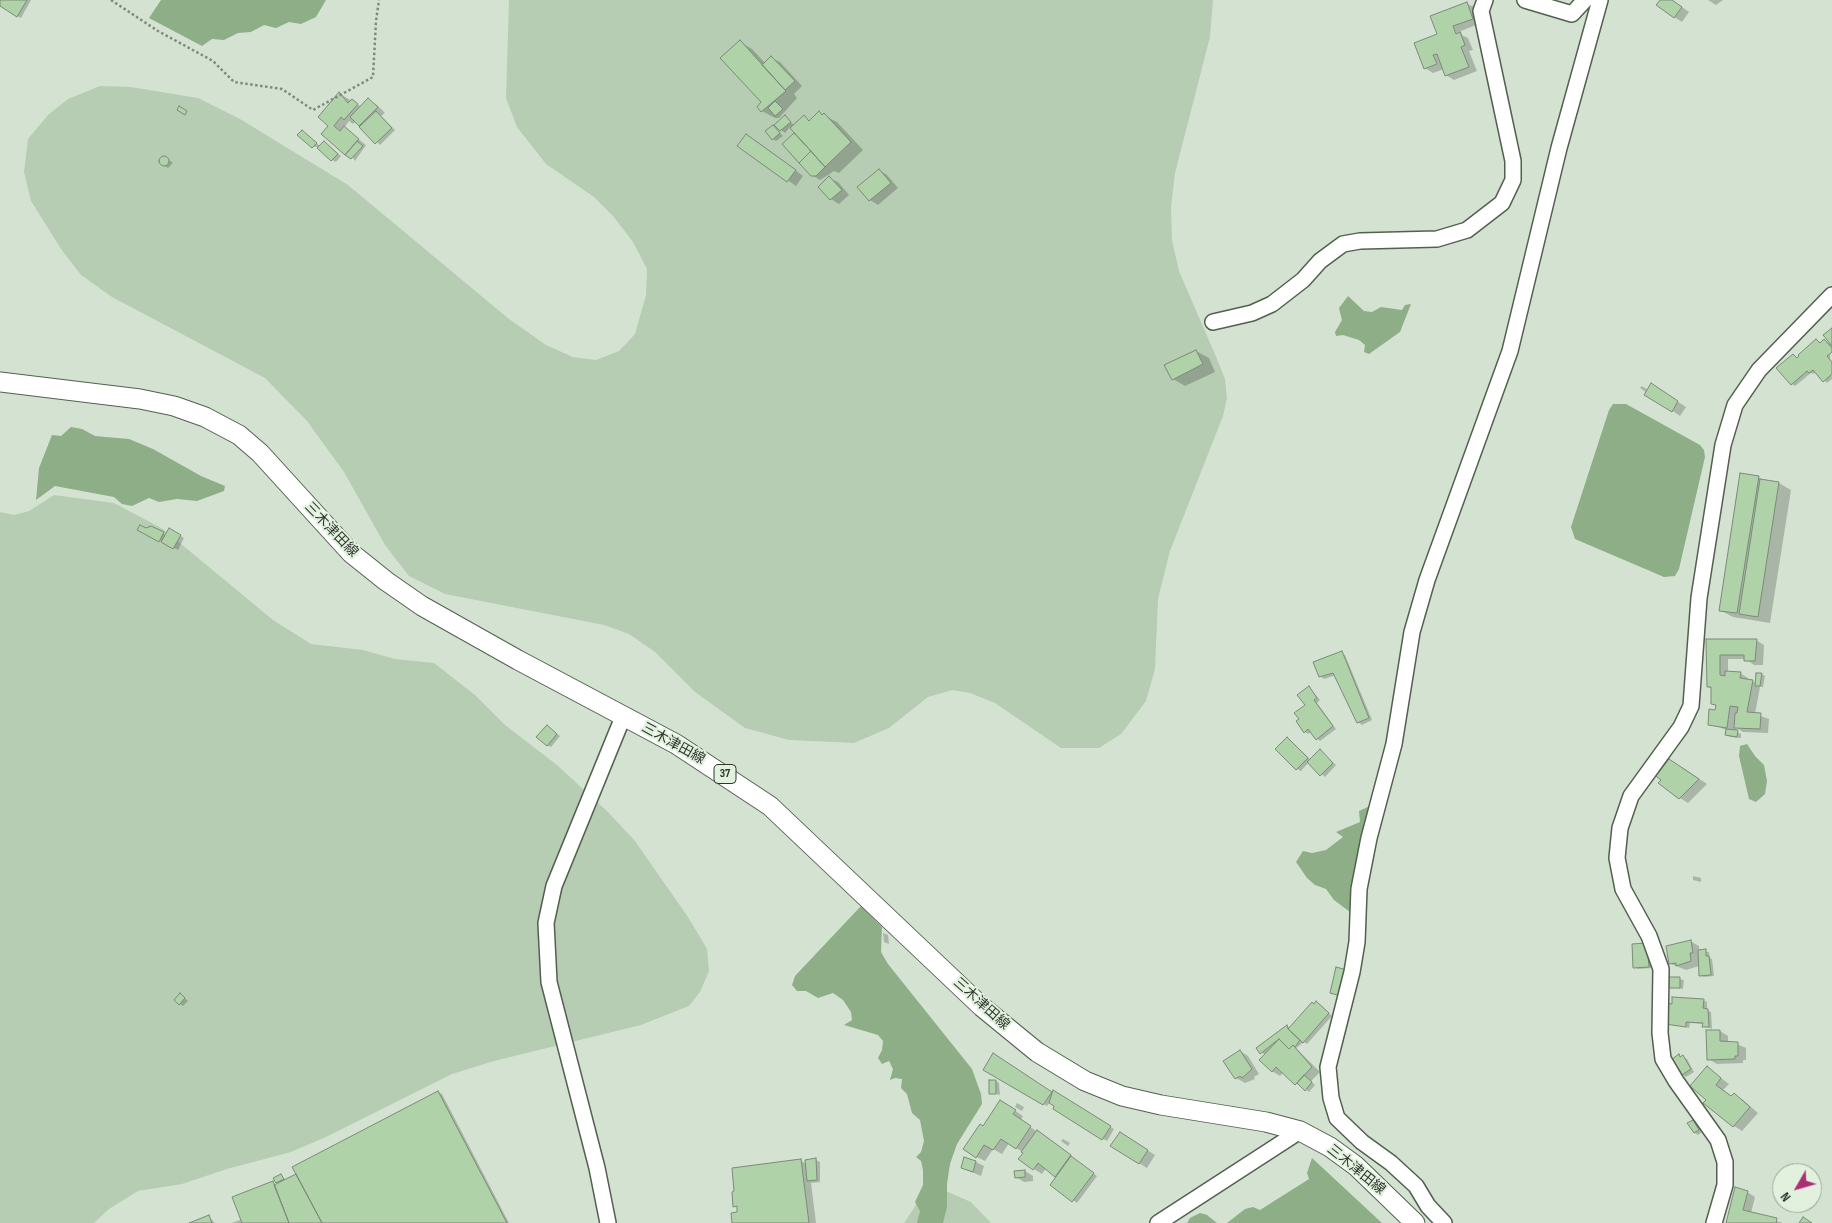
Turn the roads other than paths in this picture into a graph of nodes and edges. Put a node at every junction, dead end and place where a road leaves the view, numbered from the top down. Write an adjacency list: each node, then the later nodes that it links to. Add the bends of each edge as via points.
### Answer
1 (1486, 0): 6 (street, via 1481,11 1513,161 1514,180 1502,203 1467,230 1437,239 1342,244 1272,304 1252,313)
2 (1524, 0): 3 (street, via 1572,14)
3 (1586, 0)
4 (1600, 0): 13 (street, via 1559,148 1510,351 1427,580 1412,632 1394,744 1359,889 1352,972 1328,1068 1337,1118 1416,1186)
5 (1832, 295): 14 (street, via 1759,370 1735,405 1723,445 1699,598 1691,706 1681,727 1631,796 1619,836 1617,858 1622,889 1649,936 1661,969 1663,1059 1718,1140 1725,1162 1725,1185)
6 (1213, 322)
7 (0, 382): 8 (main road, 三木津田線 / 37, via 174,406 205,417 239,435 260,453 351,553 386,581 422,606)
8 (623, 717): 9 (main road, 三木津田線 / 37, via 676,744 770,806 982,1007 1037,1052 1085,1081 1122,1096); 10 (street, via 554,886 546,923 549,982)
9 (1300, 1131): 11 (street); 12 (main road, 三木津田線 / 37, via 1356,1166)
10 (608, 1223)
11 (1158, 1223)
12 (1415, 1223)
13 (1444, 1223)
14 (1714, 1223)

